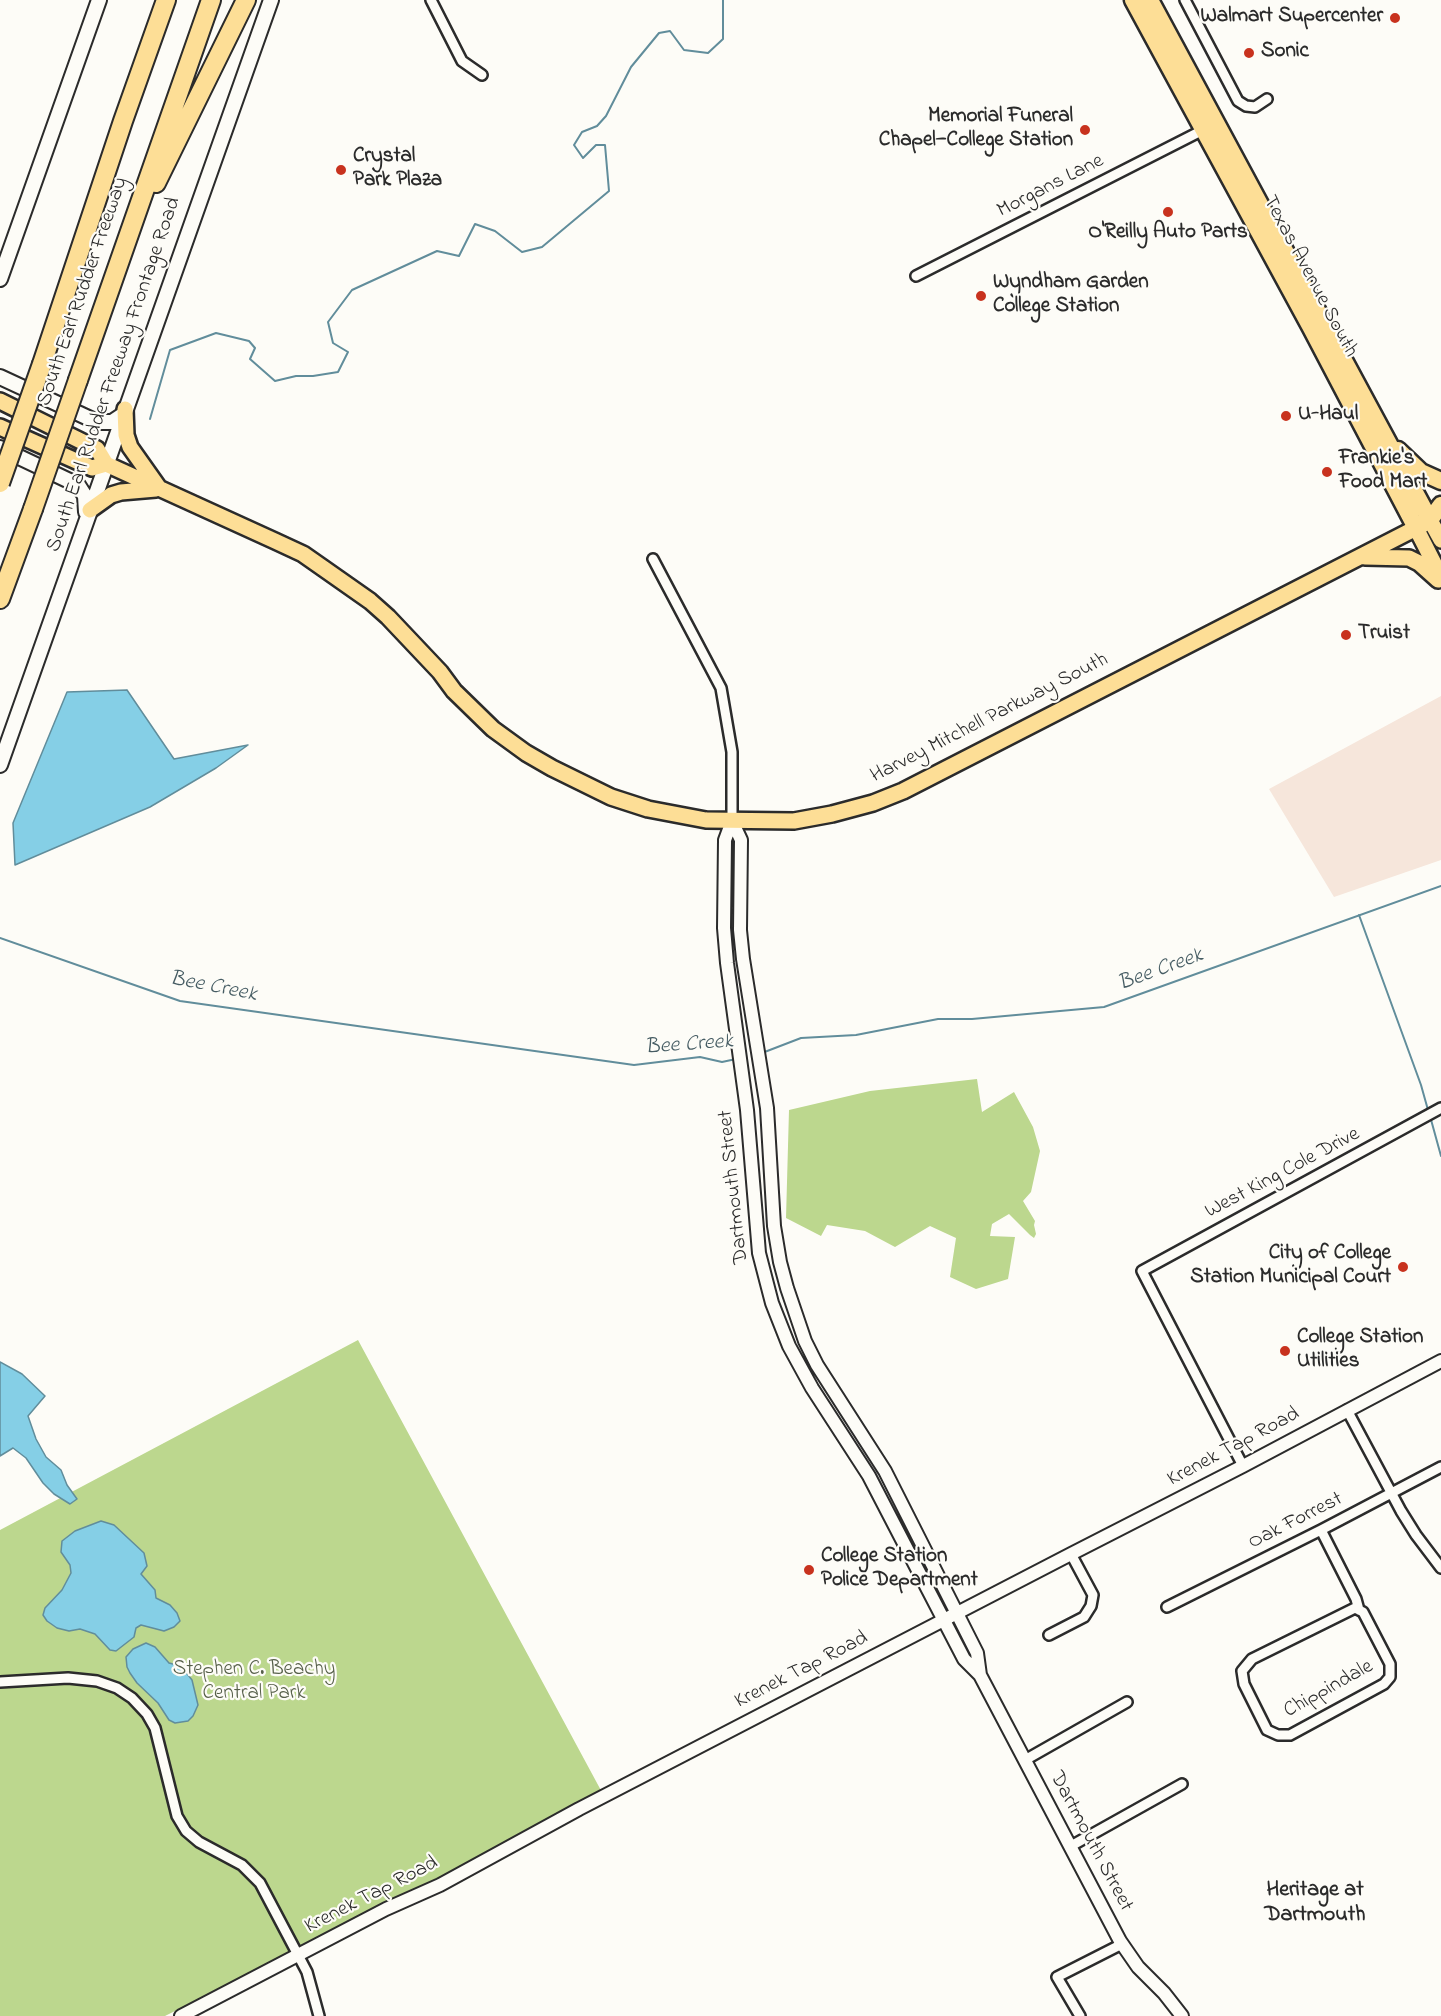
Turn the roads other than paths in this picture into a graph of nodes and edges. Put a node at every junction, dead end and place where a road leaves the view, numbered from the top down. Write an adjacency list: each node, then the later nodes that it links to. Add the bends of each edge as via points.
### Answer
1 (99, 0): 17 (main road)
2 (154, 0): 13 (highway)
3 (166, 0): 13 (highway, South Earl Rudder Freeway)
4 (211, 0): 15 (highway, South Earl Rudder Freeway)
5 (246, 0): 15 (highway)
6 (271, 0): 20 (main road, South Earl Rudder Freeway Frontage Road)
7 (431, 0): 11 (street, via 462,61)
8 (1133, 0): 14 (highway, Texas Avenue South)
9 (1150, 0): 22 (highway, Texas Avenue South)
10 (1185, 0): 12 (street, via 1238,101 1255,107)
11 (482, 75)
12 (1267, 99)
13 (123, 120): 26 (highway, South Earl Rudder Freeway, bridge)
14 (1203, 130): 16 (street, Morgans Lane); 30 (highway, Texas Avenue South, via 1322,349)
15 (121, 255): 36 (highway, South Earl Rudder Freeway, bridge)
16 (916, 276)
17 (0, 279)
18 (0, 377): 20 (main road, via 97,422 112,422)
19 (0, 401): 24 (main road, Harvey Mitchell Parkway South, via 97,449)
20 (124, 411): 24 (main road, South Earl Rudder Freeway Frontage Road); 27 (main road, via 130,447)
21 (0, 427): 24 (main road, Harvey Mitchell Parkway South, via 92,468)
22 (1385, 436): 25 (highway, via 1421,472); 30 (highway, Texas Avenue South)
23 (0, 448): 29 (main road, via 78,485)
24 (106, 464): 27 (main road, Harvey Mitchell Parkway South); 29 (main road, South Earl Rudder Freeway Frontage Road)
25 (1441, 480)
26 (0, 483)
27 (159, 488): 29 (main road, via 111,495); 38 (main road, Harvey Mitchell Parkway South, via 303,554 370,601 493,729 526,753 611,797 648,809)
28 (1441, 505): 30 (highway, Harvey Mitchell Parkway South)
29 (88, 513): 37 (main road, South Earl Rudder Freeway Frontage Road)
30 (1429, 523): 31 (main road, Texas Avenue South); 32 (main road, Harvey Mitchell Parkway South); 34 (main road, Texas Avenue South)
31 (1441, 540)
32 (1359, 557): 35 (main road, via 1409,558); 38 (main road, Harvey Mitchell Parkway South, via 903,791 832,814 794,820)
33 (653, 559): 38 (street, Dartmouth Street, via 721,688 732,753)
34 (1441, 577)
35 (1441, 582)
36 (0, 599)
37 (0, 765)
38 (732, 821): 50 (street, Dartmouth Street, via 741,840 740,930 766,1108 780,1262 805,1341 885,1471); 51 (street, Dartmouth Street, via 725,840 724,928 747,1110 759,1252 789,1346 869,1476)
39 (1441, 1108): 42 (street, West King Cole Drive, via 1142,1271)
40 (1441, 1361): 41 (street, Krenek Tap Road)
41 (1347, 1410): 42 (street, Krenek Tap Road); 44 (street)
42 (1243, 1466): 46 (street, Krenek Tap Road)
43 (1441, 1467): 44 (street, Oak Forrest)
44 (1392, 1494): 45 (street, Oak Forrest); 47 (street)
45 (1321, 1530): 48 (street, Oak Forrest); 49 (street, Chippindale)
46 (1071, 1554): 50 (street, Krenek Tap Road); 52 (street, via 1093,1595 1091,1606 1084,1617)
47 (1441, 1568)
48 (1167, 1607)
49 (1359, 1610): 49 (street, Chippindale, via 1355,1608 1335,1617 1252,1659 1242,1671 1244,1684 1268,1730 1290,1735 1384,1684 1390,1677 1390,1664)
50 (957, 1612): 51 (street, Krenek Tap Road); 53 (street, Dartmouth Street, via 977,1653)
51 (943, 1620): 53 (street, Dartmouth Street, via 964,1659); 60 (street, Krenek Tap Road, via 440,1885)
52 (1049, 1635)
53 (980, 1675): 56 (street, Dartmouth Street)
54 (0, 1682): 60 (street, via 68,1678 97,1681 132,1698 155,1728 177,1816 186,1832 252,1872)
55 (1127, 1702): 56 (street)
56 (1025, 1760): 58 (street, Dartmouth Street)
57 (1182, 1784): 58 (street)
58 (1071, 1846): 59 (street, Dartmouth Street)
59 (1122, 1944): 63 (street, via 1057,1977); 64 (street, Dartmouth Street)
60 (298, 1955): 61 (street, Krenek Tap Road); 62 (street)
61 (181, 2016)
62 (319, 2016)
63 (1080, 2016)
64 (1182, 2016)

